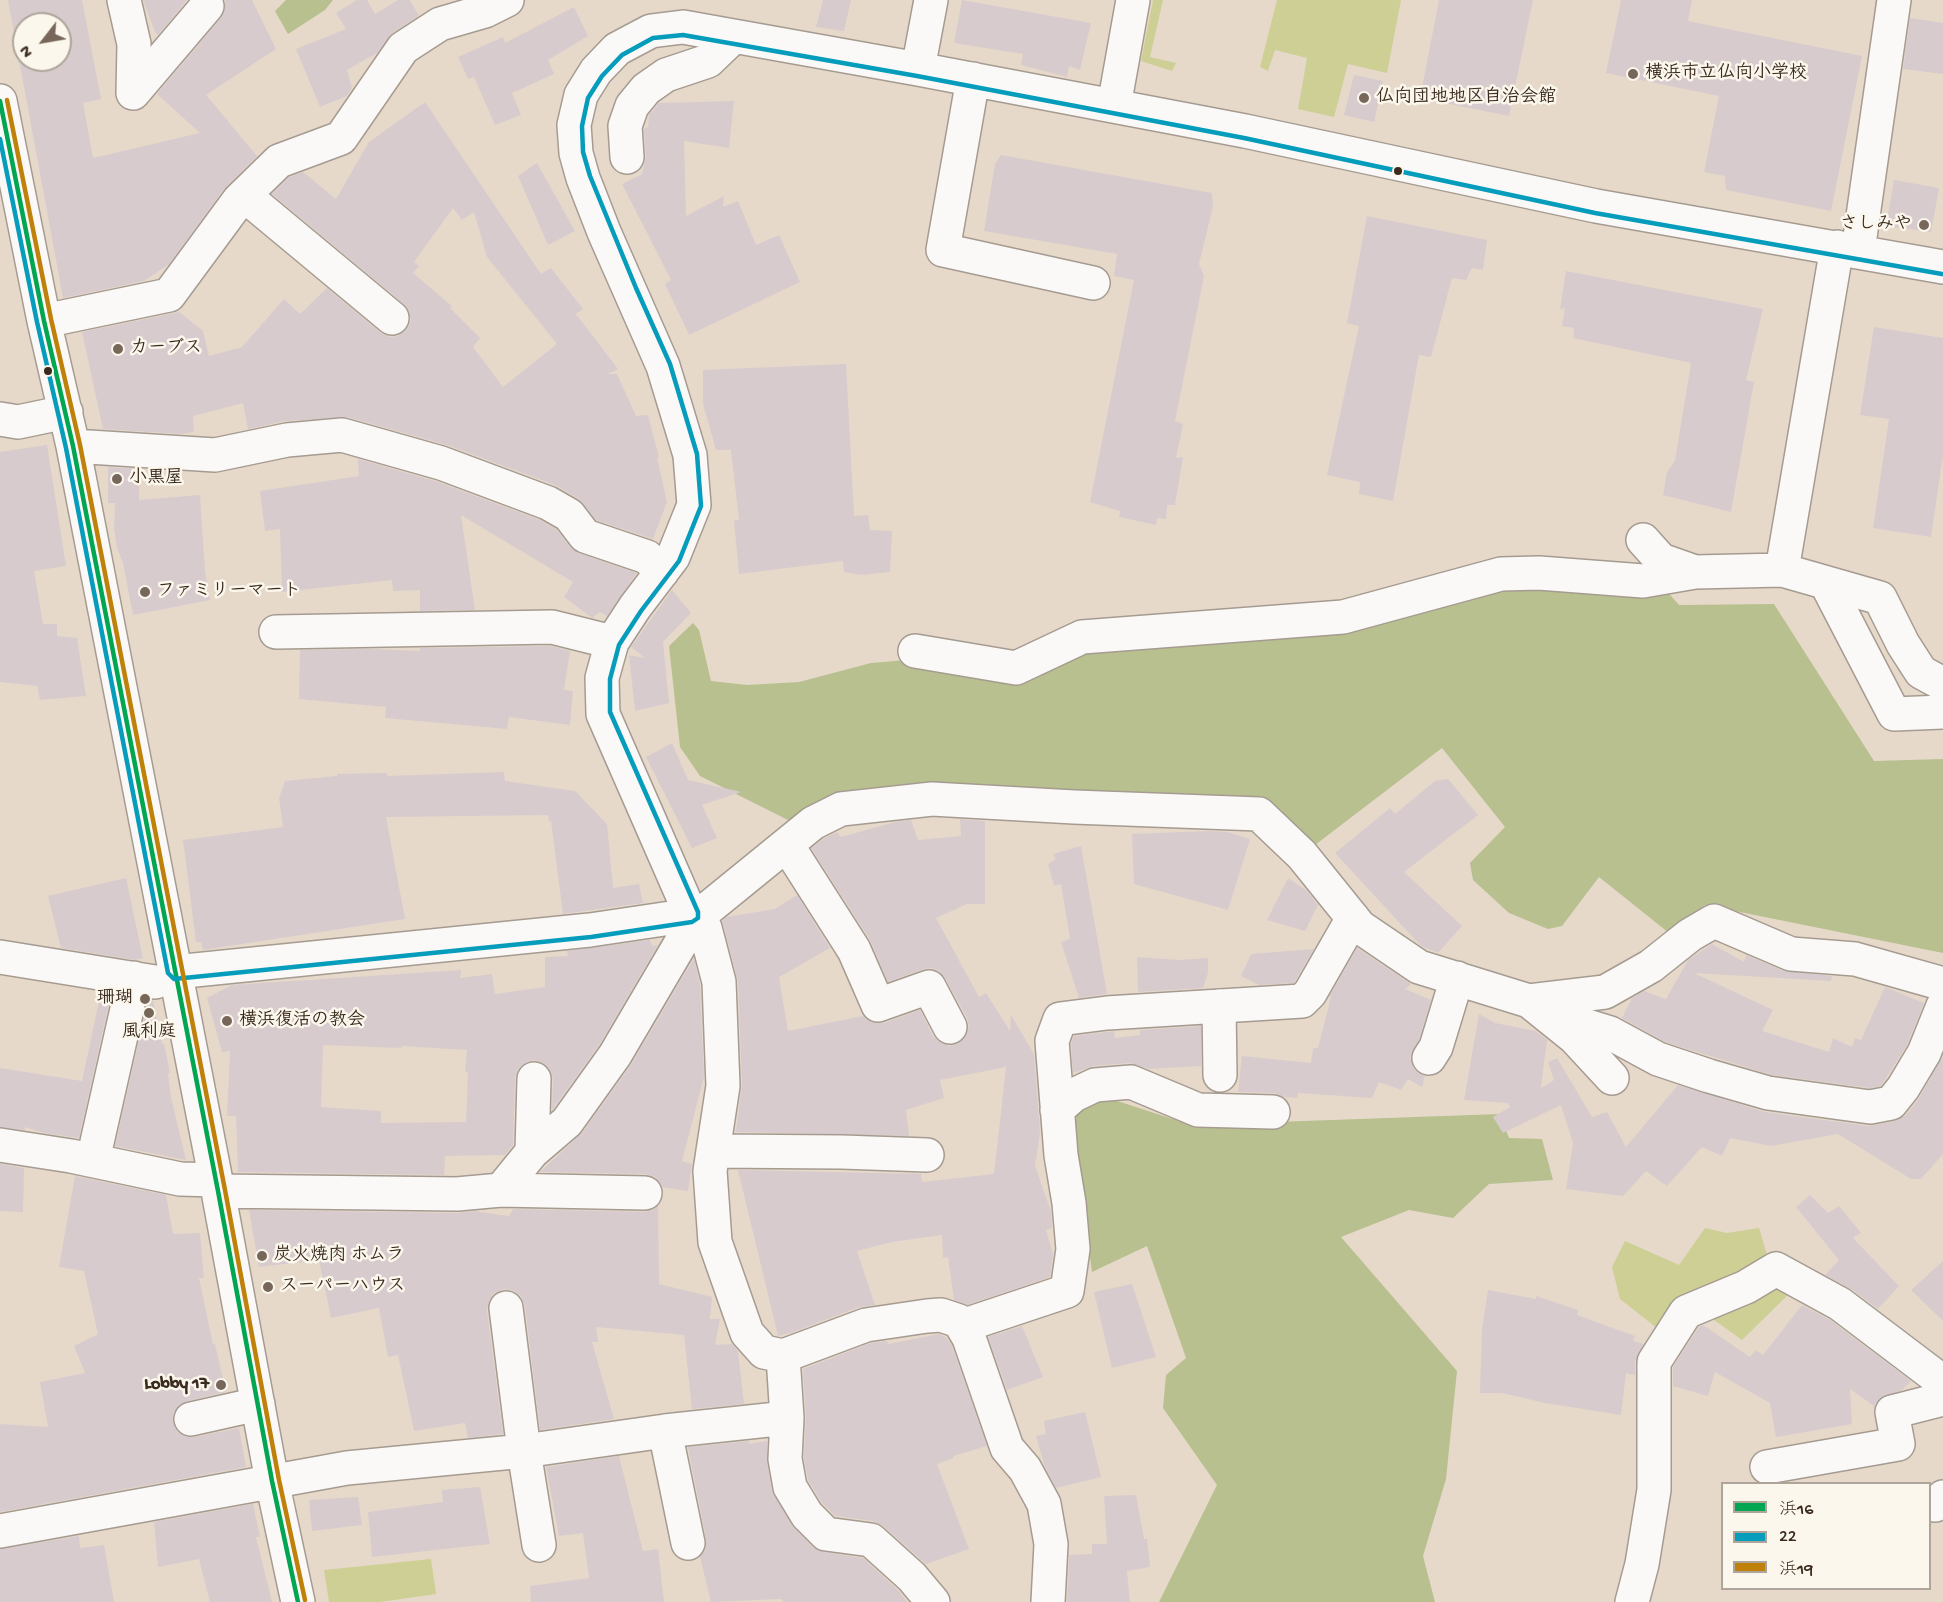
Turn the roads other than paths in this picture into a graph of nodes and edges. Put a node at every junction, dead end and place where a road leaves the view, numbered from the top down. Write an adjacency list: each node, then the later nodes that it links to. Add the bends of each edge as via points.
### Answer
1 (124, 0): 6 (street, via 134,44 133,93)
2 (507, 0): 14 (street, via 440,24 403,48 341,138 279,161)
3 (931, 0): 8 (street)
4 (1133, 0): 11 (street)
5 (1894, 0): 15 (street)
6 (207, 6)
7 (734, 36): 8 (street); 12 (street, via 708,61 666,75 646,88 632,106 625,126); 25 (street, via 683,27 651,31 617,48 581,95 574,125 583,178 663,366 690,455 694,505 673,557)
8 (918, 69): 9 (street)
9 (973, 79): 11 (street); 17 (street, via 943,250)
10 (0, 101): 13 (street)
11 (1114, 106): 15 (street, via 1596,206)
12 (627, 157)
13 (8, 185): 19 (street)
14 (244, 195): 18 (street); 19 (street, via 169,296)
15 (1847, 249): 16 (street); 24 (street)
16 (1943, 267)
17 (1093, 283)
18 (392, 318)
19 (44, 321): 20 (street)
20 (66, 412): 21 (street); 22 (street)
21 (6, 416)
22 (73, 446): 25 (street, via 215,455 287,440 342,435 441,463 548,503 569,515 585,536 646,557); 39 (street)
23 (1643, 540): 26 (street, via 1661,560)
24 (1782, 570): 26 (street); 27 (street)
25 (662, 572): 29 (street)
26 (1695, 572): 30 (street, via 1643,581 1501,574 1342,617 1082,637 1016,668)
27 (1826, 583): 31 (street, via 1880,598 1921,672); 32 (street, via 1894,714)
28 (276, 632): 29 (street, via 552,627)
29 (612, 642): 34 (street, via 602,678 603,714)
30 (915, 651)
31 (1943, 684)
32 (1943, 712)
33 (787, 845): 34 (street); 35 (street, via 841,808 932,799 1258,814 1302,855); 44 (street, via 854,950 878,1005 929,987)
34 (693, 917): 39 (street); 52 (street, via 705,928 718,982 723,1086); 53 (street, via 615,1055 567,1122)
35 (1353, 918): 38 (street, via 1360,927 1419,967); 41 (street, via 1310,993 1302,1000)
36 (0, 957): 37 (street)
37 (134, 978): 39 (street); 55 (street)
38 (1457, 978): 42 (street); 45 (street)
39 (176, 979): 56 (street)
40 (1943, 984): 42 (street, via 1855,959 1791,954 1714,921 1651,966 1605,992)
41 (1219, 1006): 46 (street); 49 (street, via 1060,1019 1052,1041)
42 (1535, 1006): 43 (street, via 1610,1033 1658,1059 1719,1079 1768,1093 1870,1107 1891,1103 1903,1088 1924,1053); 48 (street, via 1575,1038)
43 (1943, 1006)
44 (950, 1028)
45 (1429, 1058)
46 (1220, 1075)
47 (534, 1078): 53 (street)
48 (1612, 1078)
49 (1057, 1110): 50 (street, via 1074,1095 1095,1085 1131,1082 1198,1110); 62 (street, via 1073,1249 1067,1291)
50 (1273, 1112)
51 (0, 1145): 55 (street)
52 (713, 1151): 54 (street); 63 (street, via 710,1171 715,1242 747,1333 764,1352)
53 (532, 1152): 57 (street)
54 (927, 1155)
55 (93, 1161): 56 (street)
56 (217, 1185): 57 (street, via 457,1194); 66 (street)
57 (501, 1190): 58 (street)
58 (645, 1193)
59 (1815, 1275): 60 (street)
60 (1840, 1304): 64 (street); 79 (street, via 1776,1269 1746,1287 1686,1312 1654,1362 1654,1490)
61 (506, 1308): 70 (street)
62 (963, 1326): 63 (street, via 941,1315 866,1325); 78 (street, via 1006,1448 1025,1469 1044,1504 1050,1544)
63 (783, 1356): 67 (street)
64 (1943, 1382)
65 (1943, 1399): 71 (street, via 1892,1412 1898,1444)
66 (258, 1404): 68 (street); 72 (street)
67 (787, 1418): 69 (street); 77 (street, via 785,1460 790,1487 807,1515 826,1534 871,1540)
68 (191, 1419)
69 (665, 1431): 70 (street); 74 (street)
70 (524, 1451): 72 (street, via 347,1468); 75 (street)
71 (1767, 1467)
72 (272, 1481): 73 (street); 76 (street)
73 (0, 1531)
74 (688, 1543)
75 (539, 1545)
76 (298, 1602)
77 (933, 1602)
78 (1048, 1602)
79 (1632, 1602)

